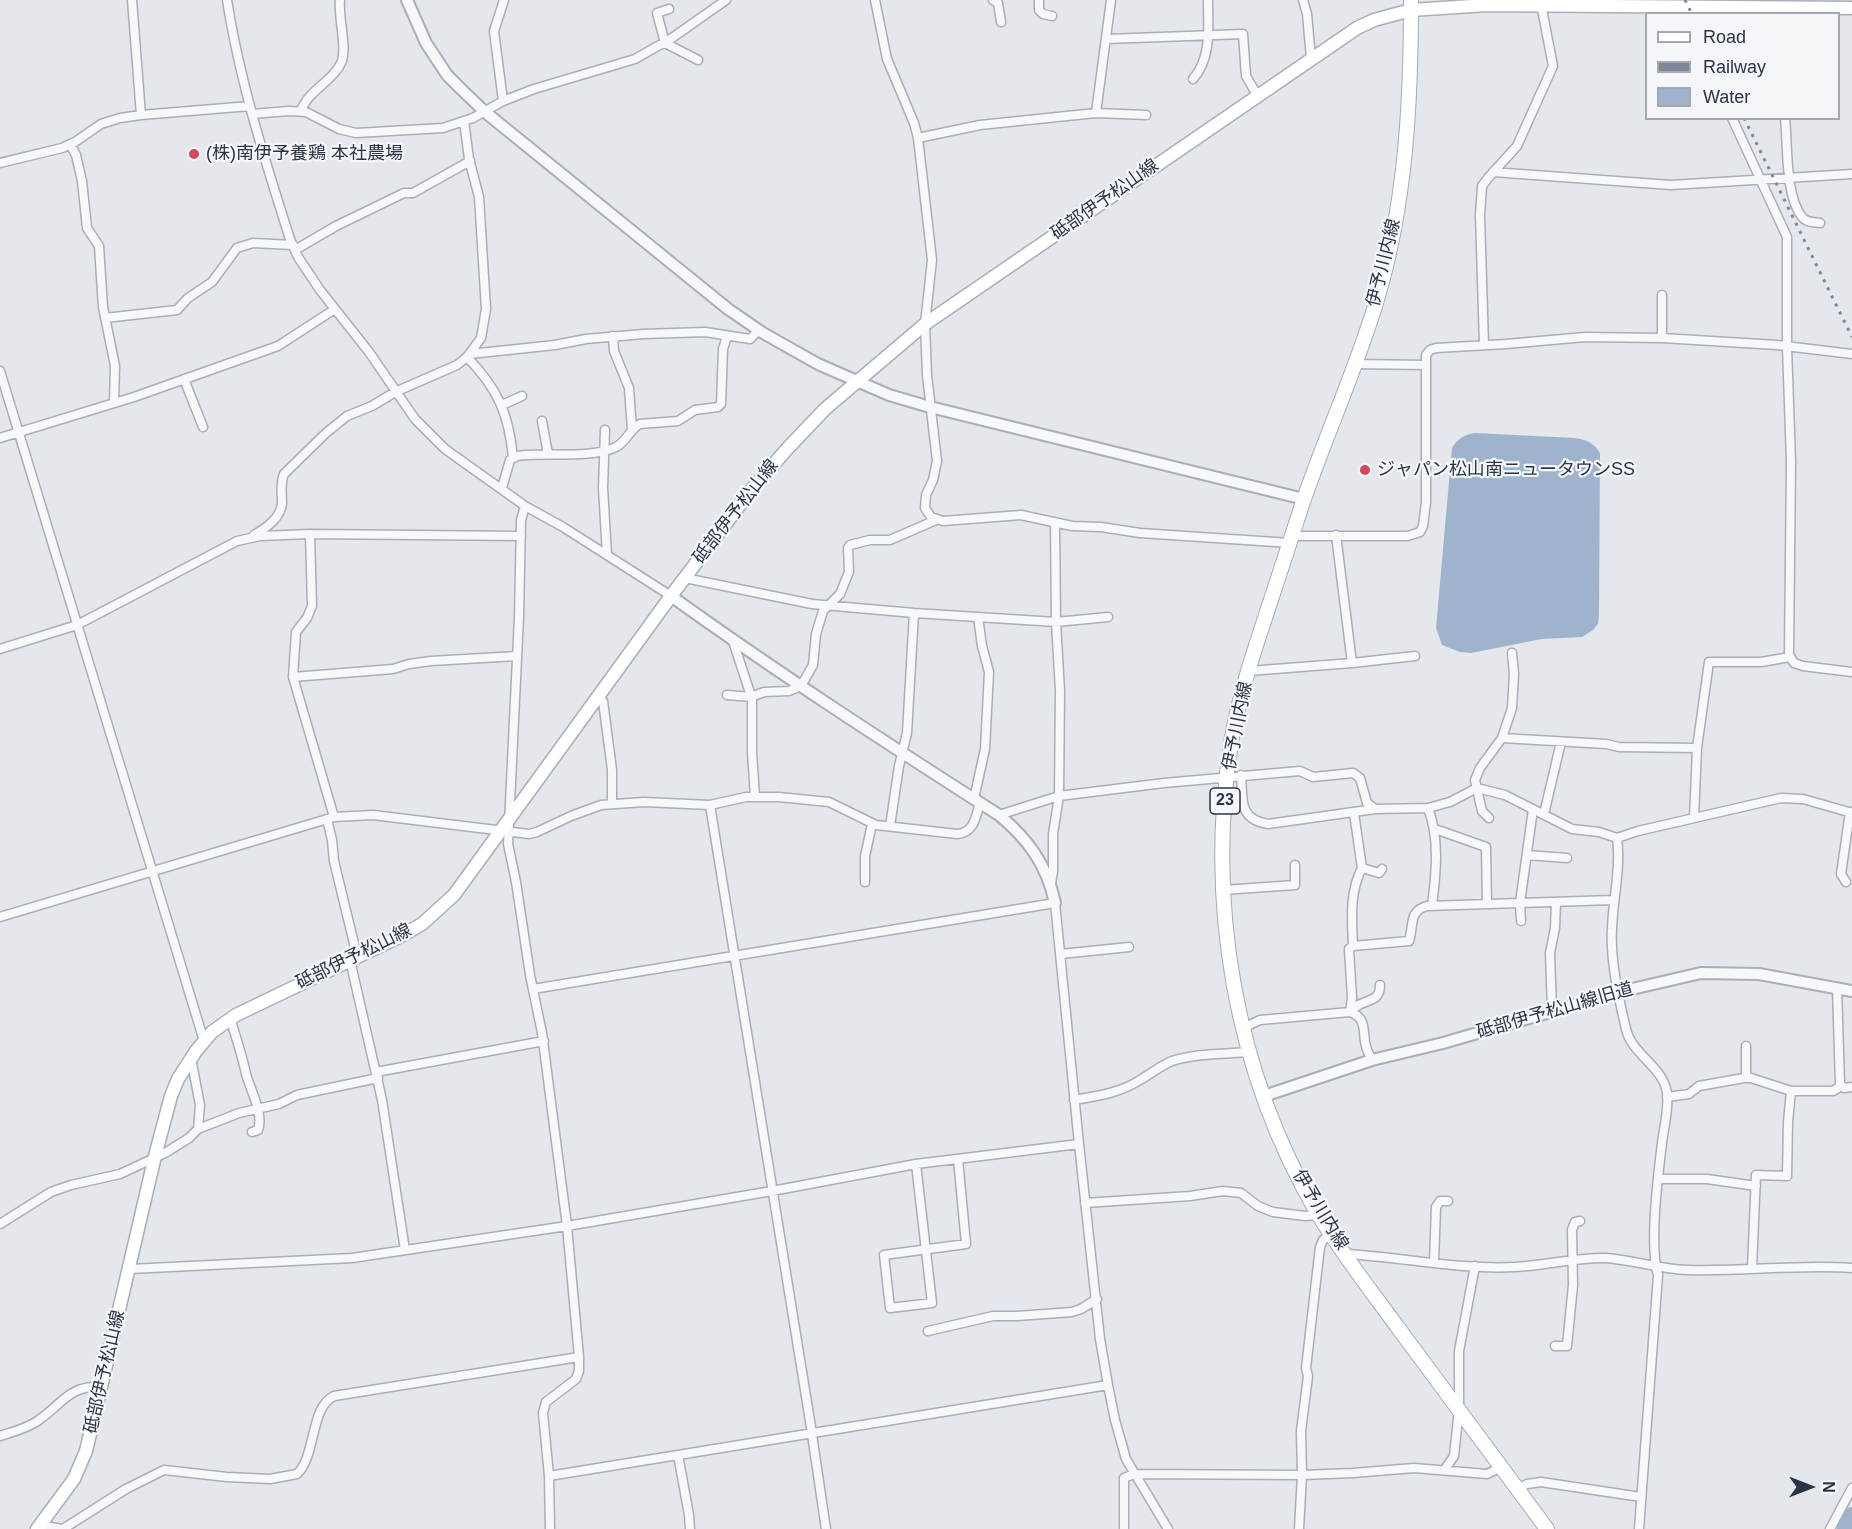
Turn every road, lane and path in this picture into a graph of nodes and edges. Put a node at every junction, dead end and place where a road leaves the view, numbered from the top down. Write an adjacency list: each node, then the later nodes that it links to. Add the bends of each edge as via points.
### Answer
1 (132, 0): 33 (street)
2 (227, 0): 29 (street)
3 (340, 0): 30 (street, via 341,63)
4 (407, 0): 31 (street, via 416,25 447,75)
5 (504, 0): 28 (street, via 494,31)
6 (726, 0): 23 (street)
7 (875, 0): 38 (street, via 892,76)
8 (993, 0): 20 (street, via 998,3)
9 (1039, 0): 19 (street, via 1039,10)
10 (1111, 0): 22 (street)
11 (1208, 0): 21 (street)
12 (1303, 0): 24 (street)
13 (1541, 4): 14 (main road, 砥部伊予松山線); 18 (main road, 砥部伊予松山線); 42 (street, via 1553,66 1517,146)
14 (1411, 5): 24 (main road, 砥部伊予松山線, via 1357,28); 60 (main road, 伊予川内線 / 23, via 1403,178 1387,259)
15 (1777, 7): 16 (main road, 砥部伊予松山線); 18 (main road, 砥部伊予松山線)
16 (1852, 8)
17 (669, 9): 23 (street, via 657,13)
18 (1679, 10)
19 (1052, 16)
20 (1001, 22)
21 (1208, 34): 22 (street); 26 (street, via 1204,65); 27 (street, via 1244,34 1246,76)
22 (1106, 39): 32 (street)
23 (665, 43): 25 (street); 28 (street, via 635,59)
24 (1311, 58): 27 (main road, 砥部伊予松山線)
25 (698, 60)
26 (1193, 79)
27 (1257, 95): 51 (main road, 砥部伊予松山線)
28 (503, 101): 31 (street)
29 (251, 110): 30 (street); 33 (street); 47 (street)
30 (301, 111): 37 (street, via 356,133 428,130)
31 (485, 112): 37 (street); 52 (street, via 718,302)
32 (1096, 113): 34 (street); 38 (street, via 980,125)
33 (141, 115): 39 (street, via 101,124)
34 (1146, 115)
35 (1733, 120): 45 (street)
36 (1785, 120): 44 (street)
37 (464, 122): 40 (street)
38 (918, 138): 51 (street, via 932,260)
39 (70, 144): 41 (street); 50 (street, via 82,181 87,228 99,246)
40 (470, 161): 47 (street, via 413,193 404,193); 59 (street, via 479,196 486,309 481,338)
41 (0, 163)
42 (1493, 172): 45 (street, via 1671,185); 56 (street, via 1482,186 1480,198)
43 (1852, 174): 44 (street)
44 (1790, 177): 45 (street); 46 (street, via 1792,197 1802,217)
45 (1762, 180): 57 (street, via 1787,237)
46 (1820, 223)
47 (294, 248): 49 (street); 50 (street, via 253,243 237,248 212,282 177,310)
48 (1662, 295): 55 (street)
49 (335, 309): 63 (street, via 278,346); 65 (street)
50 (105, 318): 67 (street, via 115,366)
51 (925, 324): 64 (main road, 砥部伊予松山線); 69 (street)
52 (759, 330): 54 (street, via 750,339); 64 (street)
53 (613, 336): 54 (street, via 705,332); 59 (street); 73 (street, via 614,351 629,388)
54 (727, 336): 73 (street, via 718,407 695,410 678,421 640,424)
55 (1662, 338): 56 (street, via 1585,337); 57 (street)
56 (1484, 345): 61 (street, via 1430,350)
57 (1787, 347): 58 (street); 103 (street)
58 (1852, 354)
59 (469, 355): 65 (street, via 457,365); 68 (street)
60 (1354, 364): 61 (street); 80 (main road, 伊予川内線 / 23)
61 (1426, 365): 85 (street, via 1426,502 1420,532 1408,536)
62 (0, 371): 74 (street)
63 (184, 379): 67 (street); 71 (street)
64 (857, 381): 69 (street); 90 (main road, 砥部伊予松山線, via 787,449)
65 (395, 392): 79 (street, via 445,449); 87 (street, via 347,416 284,474 280,510 275,519)
66 (522, 396): 68 (street)
67 (114, 403): 74 (street)
68 (502, 405): 78 (street)
69 (930, 407): 80 (street); 82 (street, via 938,461 925,508)
70 (542, 421): 77 (street)
71 (203, 427)
72 (605, 430): 76 (street)
73 (632, 430): 76 (street, via 619,446)
74 (18, 432): 75 (street); 97 (street)
75 (0, 438)
76 (604, 451): 77 (street); 89 (street)
77 (548, 454): 78 (street)
78 (513, 458): 79 (street)
79 (502, 488): 81 (street)
80 (1304, 500): 88 (main road, 伊予川内線 / 23)
81 (525, 506): 86 (street); 89 (street)
82 (936, 520): 83 (street, via 1021,515); 92 (street, via 890,540 850,545 847,579 840,594)
83 (1055, 522): 88 (street, via 1140,533); 96 (street)
84 (310, 534): 86 (street); 87 (street); 107 (street, via 312,606 296,632)
85 (1336, 535): 88 (street); 104 (street)
86 (521, 536): 101 (street)
87 (251, 537): 97 (street)
88 (1291, 539): 105 (main road, 伊予川内線 / 23)
89 (607, 555): 91 (street)
90 (685, 578): 91 (main road, 砥部伊予松山線); 92 (street)
91 (671, 596): 98 (street); 111 (main road, 砥部伊予松山線)
92 (827, 605): 93 (street); 108 (street, via 816,634 813,665)
93 (914, 613): 94 (street); 115 (street, via 907,733)
94 (978, 617): 96 (street); 120 (street, via 989,672 985,749)
95 (1108, 617): 96 (street)
96 (1056, 622): 118 (street)
97 (77, 625): 99 (street); 143 (street)
98 (733, 641): 108 (street); 110 (street)
99 (0, 649)
100 (1512, 652): 112 (street, via 1514,695)
101 (517, 656): 107 (street); 135 (street)
102 (1415, 656): 104 (street)
103 (1790, 657): 106 (street, via 1803,666); 114 (street, via 1761,662 1709,662)
104 (1352, 663): 105 (street)
105 (1249, 671): 116 (main road, 伊予川内線 / 23, via 1232,741)
106 (1852, 672)
107 (293, 676): 130 (street)
108 (801, 686): 110 (street); 115 (street)
109 (726, 695): 110 (street)
110 (751, 696): 119 (street)
111 (598, 698): 121 (street, via 603,701); 135 (main road, 砥部伊予松山線)
112 (1502, 738): 113 (street); 117 (street, via 1476,775)
113 (1561, 742): 114 (street); 129 (street)
114 (1697, 748): 131 (street)
115 (902, 752): 120 (street); 134 (street)
116 (1234, 776): 118 (street); 125 (street, via 1300,771 1313,777 1353,773 1360,778 1367,803); 127 (street, via 1245,812 1258,822); 147 (main road, 伊予川内線 / 23, via 1222,833)
117 (1476, 790): 123 (street); 124 (street, via 1492,790); 132 (street, via 1482,811)
118 (1059, 796): 128 (street); 146 (street)
119 (754, 797): 122 (street); 133 (street, via 829,802)
120 (977, 801): 128 (street); 134 (street, via 974,824 963,834)
121 (612, 803): 122 (street); 135 (street, via 590,808 529,834)
122 (710, 805): 158 (street)
123 (1428, 808): 125 (street); 136 (street)
124 (1533, 808): 129 (street); 138 (street)
125 (1375, 809): 127 (street)
126 (1851, 812): 131 (street, via 1781,798); 145 (street, via 1841,874)
127 (1354, 813): 141 (street)
128 (999, 814): 146 (street, via 1037,855)
129 (1544, 814): 137 (street, via 1572,829)
130 (330, 818): 135 (street, via 373,815); 143 (street); 160 (street, via 334,861)
131 (1694, 818): 137 (street)
132 (1489, 819)
133 (872, 824): 134 (street); 144 (street)
134 (890, 826)
135 (507, 827): 160 (main road, 砥部伊予松山線, via 436,912 401,936); 163 (street)
136 (1435, 829): 152 (street, via 1486,847); 153 (street)
137 (1617, 838): 148 (street, via 1619,858)
138 (1527, 855): 139 (street); 151 (street)
139 (1567, 858)
140 (1295, 865): 147 (street, via 1295,885)
141 (1362, 868): 142 (street, via 1379,873); 156 (street, via 1352,900)
142 (1382, 869)
143 (152, 872): 154 (street); 170 (street)
144 (866, 882)
145 (1846, 882)
146 (1051, 884): 150 (street)
147 (1223, 890): 169 (main road, 伊予川内線 / 23, via 1226,940)
148 (1613, 900): 149 (street); 165 (street, via 1611,933)
149 (1556, 902): 151 (street); 166 (street, via 1550,952)
150 (1055, 903): 158 (street); 159 (street)
151 (1520, 903): 152 (street); 155 (street)
152 (1487, 904): 153 (street)
153 (1432, 906): 156 (street, via 1414,912 1409,941)
154 (0, 917)
155 (1521, 921)
156 (1353, 946): 167 (street, via 1349,949)
157 (1129, 947): 159 (street)
158 (735, 954): 163 (street); 193 (street)
159 (1061, 954): 183 (street)
160 (354, 958): 168 (main road, 砥部伊予松山線); 176 (street)
161 (1380, 985): 167 (street, via 1377,997 1355,1005)
162 (1837, 988): 164 (street, 砥部伊予松山線旧道); 165 (street, 砥部伊予松山線旧道, via 1759,974 1701,973); 178 (street)
163 (533, 989): 171 (street)
164 (1852, 991)
165 (1619, 992): 166 (street, 砥部伊予松山線旧道); 182 (street, via 1631,1043 1656,1069)
166 (1552, 1010): 175 (street, 砥部伊予松山線旧道)
167 (1350, 1012): 169 (street, via 1260,1020); 175 (street, via 1361,1019)
168 (230, 1018): 170 (main road, 砥部伊予松山線); 184 (street)
169 (1243, 1028): 173 (main road, 伊予川内線 / 23)
170 (204, 1041): 174 (main road, 砥部伊予松山線)
171 (544, 1041): 176 (street); 199 (street)
172 (1746, 1046): 177 (street)
173 (1250, 1052): 181 (main road, 伊予川内線 / 23); 183 (street, via 1172,1061 1122,1089)
174 (191, 1058): 185 (street, via 200,1105); 188 (main road, 砥部伊予松山線, via 171,1096)
175 (1372, 1060): 181 (street, 砥部伊予松山線旧道)
176 (377, 1075): 184 (street); 202 (street)
177 (1746, 1078): 180 (street); 182 (street, via 1699,1086 1689,1094)
178 (1841, 1086): 179 (street); 180 (street, via 1833,1091)
179 (1852, 1088)
180 (1791, 1091): 192 (street, via 1787,1176 1756,1175)
181 (1264, 1096): 196 (main road, 伊予川内線 / 23, via 1291,1162)
182 (1667, 1097): 191 (street)
183 (1074, 1100): 187 (street)
184 (256, 1109): 185 (street); 186 (street, via 260,1126)
185 (198, 1129): 188 (street, via 184,1142)
186 (252, 1132)
187 (1079, 1144): 189 (street); 195 (street)
188 (155, 1156): 198 (street, via 120,1174 51,1192); 210 (main road, 砥部伊予松山線)
189 (958, 1159): 190 (street); 201 (street, via 966,1244)
190 (916, 1164): 193 (street); 201 (street)
191 (1659, 1179): 192 (street, via 1707,1179); 206 (street)
192 (1756, 1186): 208 (street)
193 (772, 1191): 199 (street); 218 (street)
194 (1448, 1202): 205 (street, via 1440,1202 1436,1207)
195 (1085, 1203): 196 (street, via 1190,1197 1223,1191 1241,1193 1273,1212); 211 (street)
196 (1319, 1215): 200 (main road, 伊予川内線 / 23)
197 (1580, 1221): 204 (street, via 1575,1222 1572,1230)
198 (0, 1224)
199 (567, 1226): 202 (street); 214 (street)
200 (1331, 1233): 203 (main road, 伊予川内線 / 23); 224 (street, via 1320,1247 1301,1418)
201 (925, 1249): 201 (street, via 884,1255 890,1308 932,1303)
202 (405, 1250): 210 (street, via 352,1258)
203 (1346, 1254): 205 (street); 217 (main road, 伊予川内線 / 23)
204 (1573, 1260): 206 (street, via 1606,1258); 207 (street, via 1514,1267); 213 (street, via 1567,1346)
205 (1434, 1262): 207 (street)
206 (1655, 1264): 208 (street, via 1686,1270); 228 (street, via 1658,1275)
207 (1475, 1266): 217 (street, via 1459,1351)
208 (1752, 1268): 209 (street)
209 (1852, 1268)
210 (130, 1269): 216 (main road, 砥部伊予松山線)
211 (1097, 1299): 212 (street, via 1072,1312 993,1316); 215 (street)
212 (928, 1331)
213 (1555, 1346)
214 (579, 1357): 225 (street, via 576,1379 546,1402 543,1413); 230 (street, via 334,1396 324,1403 304,1465 297,1474 270,1479 164,1470)
215 (1108, 1385): 218 (street); 223 (street, via 1121,1444)
216 (102, 1387): 219 (street, via 78,1389 35,1422); 229 (main road, 砥部伊予松山線, via 77,1472)
217 (1459, 1409): 221 (main road, 伊予川内線 / 23); 222 (street, via 1454,1456)
218 (812, 1432): 220 (street); 233 (street)
219 (0, 1436)
220 (678, 1455): 225 (street); 232 (street)
221 (1502, 1467): 222 (street, via 1486,1474); 227 (main road, 伊予川内線 / 23)
222 (1445, 1469): 224 (street)
223 (1134, 1474): 224 (street); 234 (street, via 1124,1478); 235 (street)
224 (1302, 1475): 236 (street)
225 (549, 1476): 231 (street)
226 (1852, 1488): 239 (street)
227 (1518, 1489): 228 (street, via 1540,1482); 237 (main road, 伊予川内線 / 23)
228 (1641, 1497): 238 (street)
229 (38, 1527): 230 (street)
230 (62, 1529)
231 (550, 1529)
232 (690, 1529)
233 (826, 1529)
234 (1124, 1529)
235 (1168, 1529)
236 (1299, 1529)
237 (1547, 1529)
238 (1639, 1529)
239 (1830, 1529)

